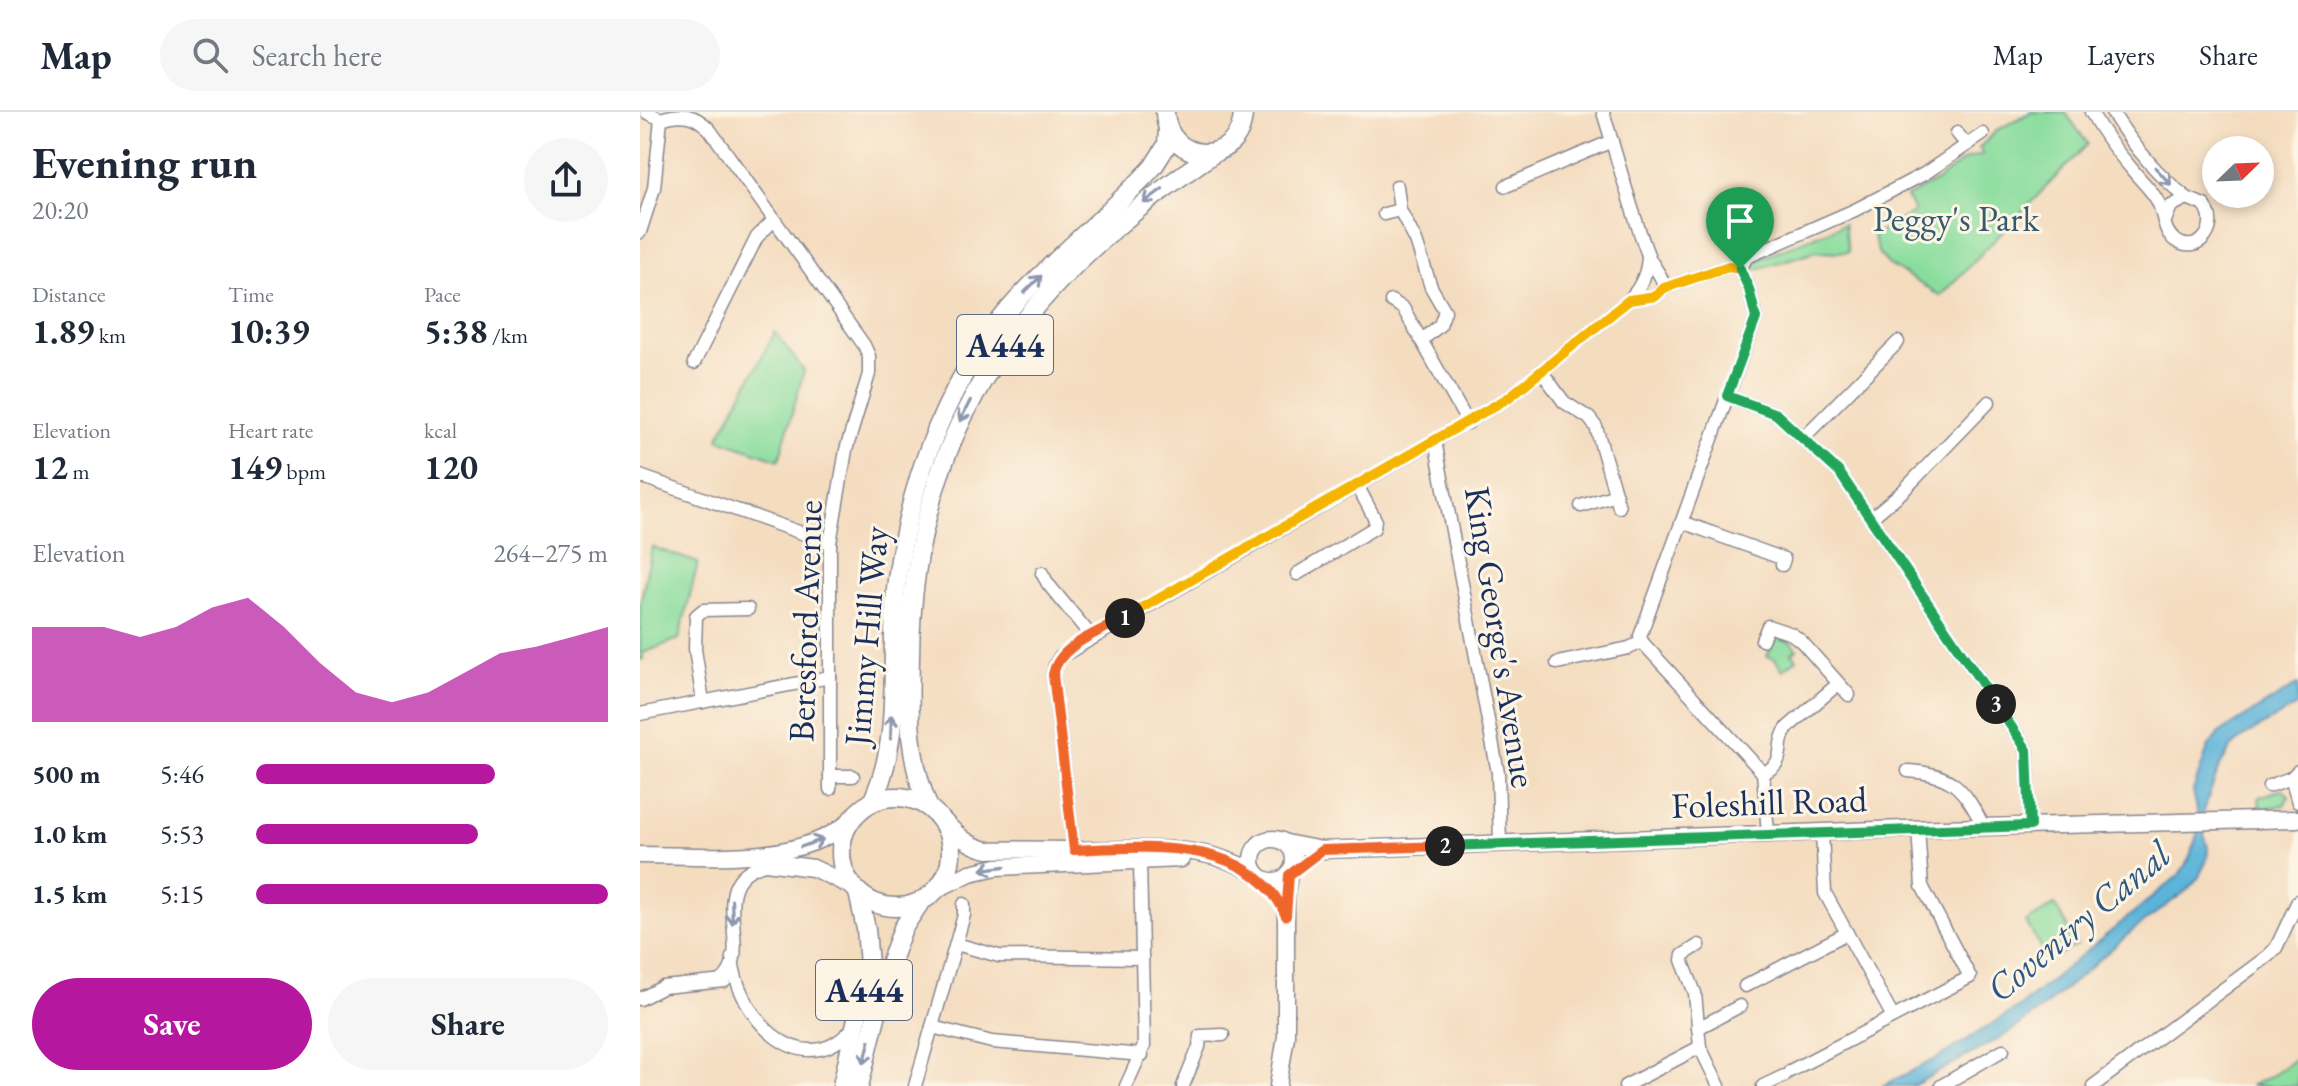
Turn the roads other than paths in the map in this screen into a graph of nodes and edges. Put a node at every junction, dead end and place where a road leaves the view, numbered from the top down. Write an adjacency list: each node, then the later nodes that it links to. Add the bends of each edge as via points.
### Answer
1 (646, 112): 7 (street)
2 (1603, 112): 11 (street)
3 (2112, 112): 16 (street, one-way to 16, via 2141,152)
4 (2091, 113): 20 (street, via 2158,200)
5 (675, 114): 7 (street); 19 (street, Beresford Avenue, via 691,116 710,130)
6 (1246, 115): 13 (highway, Jimmy Hill Way, via 1238,135)
7 (661, 119): 21 (street, via 654,188)
8 (1166, 119): 13 (highway, via 1179,144 1193,152); 64 (highway, Jimmy Hill Way / A444, one-way to 8, via 889,756 901,550 934,435 962,380 1021,296 1153,167 1167,145)
9 (1957, 133): 12 (street)
10 (1983, 134): 12 (street)
11 (1612, 141): 15 (street); 22 (street)
12 (1967, 145): 23 (street, via 1855,210 1754,253)
13 (1217, 151): 66 (highway, Jimmy Hill Way / A444, one-way to 66, via 1136,208 1046,294 1000,353 959,425 925,523 910,615 909,731 913,764)
14 (1397, 186): 17 (street)
15 (1506, 186)
16 (2187, 198): 20 (street, via 2171,206); 20 (street, via 2210,212 2211,227 2204,239 2180,243 2168,233)
17 (1400, 210): 18 (street); 30 (street)
18 (1384, 214)
19 (774, 220): 33 (street, via 757,237); 45 (street, Beresford Avenue, via 869,356)
20 (2165, 221)
21 (640, 232)
22 (1648, 255): 24 (street); 25 (street)
23 (1740, 269): 25 (street, via 1729,266 1681,283); 35 (street, via 1756,318)
24 (1642, 280): 25 (street, via 1652,273); 26 (street, via 1643,291); 27 (street)
25 (1662, 281): 26 (street, via 1659,294)
26 (1653, 296): 27 (street)
27 (1629, 300): 34 (street)
28 (1391, 301): 31 (street, via 1403,308)
29 (1459, 306): 30 (street)
30 (1445, 311): 31 (street, via 1440,325)
31 (1422, 340): 37 (street)
32 (1898, 342): 38 (street)
33 (694, 363)
34 (1542, 372): 37 (street); 42 (street, via 1564,402 1596,427 1618,501)
35 (1727, 396): 38 (street, via 1776,414); 44 (street)
36 (1989, 402): 43 (street)
37 (1468, 423): 39 (street)
38 (1803, 438): 43 (street, via 1839,472)
39 (1435, 441): 41 (street); 76 (street, King George's Avenue, via 1498,773)
40 (640, 476): 45 (street)
41 (1357, 485): 48 (street, via 1375,519 1374,528); 50 (street)
42 (1581, 506)
43 (1871, 518): 70 (street, via 2027,750)
44 (1682, 522): 46 (street); 52 (street, via 1640,633)
45 (830, 543): 54 (street, Beresford Avenue)
46 (1784, 559)
47 (1042, 573): 50 (street)
48 (1297, 574)
49 (735, 625): 57 (street, via 741,609 703,610 696,616)
50 (1092, 637): 77 (street, via 1060,657 1053,675)
51 (1762, 640): 55 (street, via 1770,620 1792,634)
52 (1642, 642): 53 (street); 60 (street)
53 (1557, 663)
54 (830, 677): 57 (street); 62 (street, Beresford Avenue, via 830,782)
55 (1838, 684): 56 (street); 60 (street, via 1782,734 1777,765)
56 (1849, 695)
57 (703, 702): 58 (street)
58 (640, 714)
59 (1908, 771): 71 (street, via 1942,775 1956,785)
60 (1763, 773): 74 (street)
61 (2295, 775): 63 (street); 65 (street)
62 (853, 776)
63 (2269, 786)
64 (872, 802): 66 (highway, via 902,797); 69 (highway)
65 (2298, 802)
66 (928, 806): 67 (highway)
67 (942, 819): 77 (main road, via 977,848); 88 (highway, via 952,859)
68 (2298, 819): 70 (main road, Foleshill Road)
69 (849, 822): 81 (main road, one-way to 69, via 784,851 823,840); 89 (highway, via 840,853)
70 (2030, 826): 71 (main road, Foleshill Road)
71 (1984, 827): 72 (main road, Foleshill Road)
72 (1918, 829): 73 (main road, Foleshill Road); 105 (street, via 1921,883 1970,977)
73 (1822, 832): 74 (main road, Foleshill Road); 94 (street, via 1824,889)
74 (1768, 833): 76 (main road, Foleshill Road)
75 (1286, 843): 78 (main road, Foleshill Road); 79 (main road, via 1271,839); 86 (main road, via 1294,862)
76 (1500, 844): 78 (main road, Foleshill Road)
77 (1074, 850): 82 (main road, via 1178,850)
78 (1322, 850): 86 (main road)
79 (1253, 851): 83 (main road); 87 (main road, via 1252,868)
80 (640, 855): 81 (main road)
81 (713, 855): 85 (main road)
82 (1204, 856): 83 (main road); 84 (main road)
83 (1224, 859): 87 (main road)
84 (1140, 861): 88 (main road, one-way to 88, via 997,867); 98 (street)
85 (772, 863): 89 (main road, via 821,870); 97 (street, one-way to 97, via 754,867 736,884)
86 (1289, 874): 87 (main road, via 1274,882); 93 (main road)
87 (1261, 878): 93 (main road)
88 (939, 888): 90 (highway)
89 (854, 889): 90 (highway, via 889,906); 104 (highway, A444, via 869,951)
90 (921, 901): 113 (highway, A444, one-way to 113, via 903,928 887,972)
91 (2298, 901): 122 (street, via 2268,956)
92 (964, 904): 95 (street)
93 (1286, 916): 117 (main road, via 1286,1036)
94 (1847, 933): 100 (street); 105 (street)
95 (956, 944): 98 (street, via 999,956); 106 (street)
96 (1699, 945): 107 (street, via 1682,960 1695,993)
97 (732, 957): 99 (street); 101 (street)
98 (1142, 958): 111 (street)
99 (721, 981): 101 (street); 102 (street, via 663,987)
100 (1745, 986)
101 (740, 994): 104 (street, via 771,1038 795,1052 831,1048 843,1040)
102 (640, 999)
103 (1740, 1006): 107 (street)
104 (860, 1012): 112 (highway, A444)
105 (1893, 1017): 120 (street)
106 (932, 1027): 111 (street, via 992,1042); 114 (street)
107 (1698, 1028): 109 (street)
108 (1223, 1035): 116 (street, via 1200,1036)
109 (1700, 1047): 118 (street); 119 (street)
110 (2003, 1050): 121 (street)
111 (1142, 1055): 115 (street)
112 (842, 1086)
113 (859, 1086)
114 (915, 1086)
115 (1126, 1086)
116 (1183, 1086)
117 (1278, 1086)
118 (1625, 1086)
119 (1719, 1086)
120 (1763, 1086)
121 (1941, 1086)
122 (2093, 1086)

